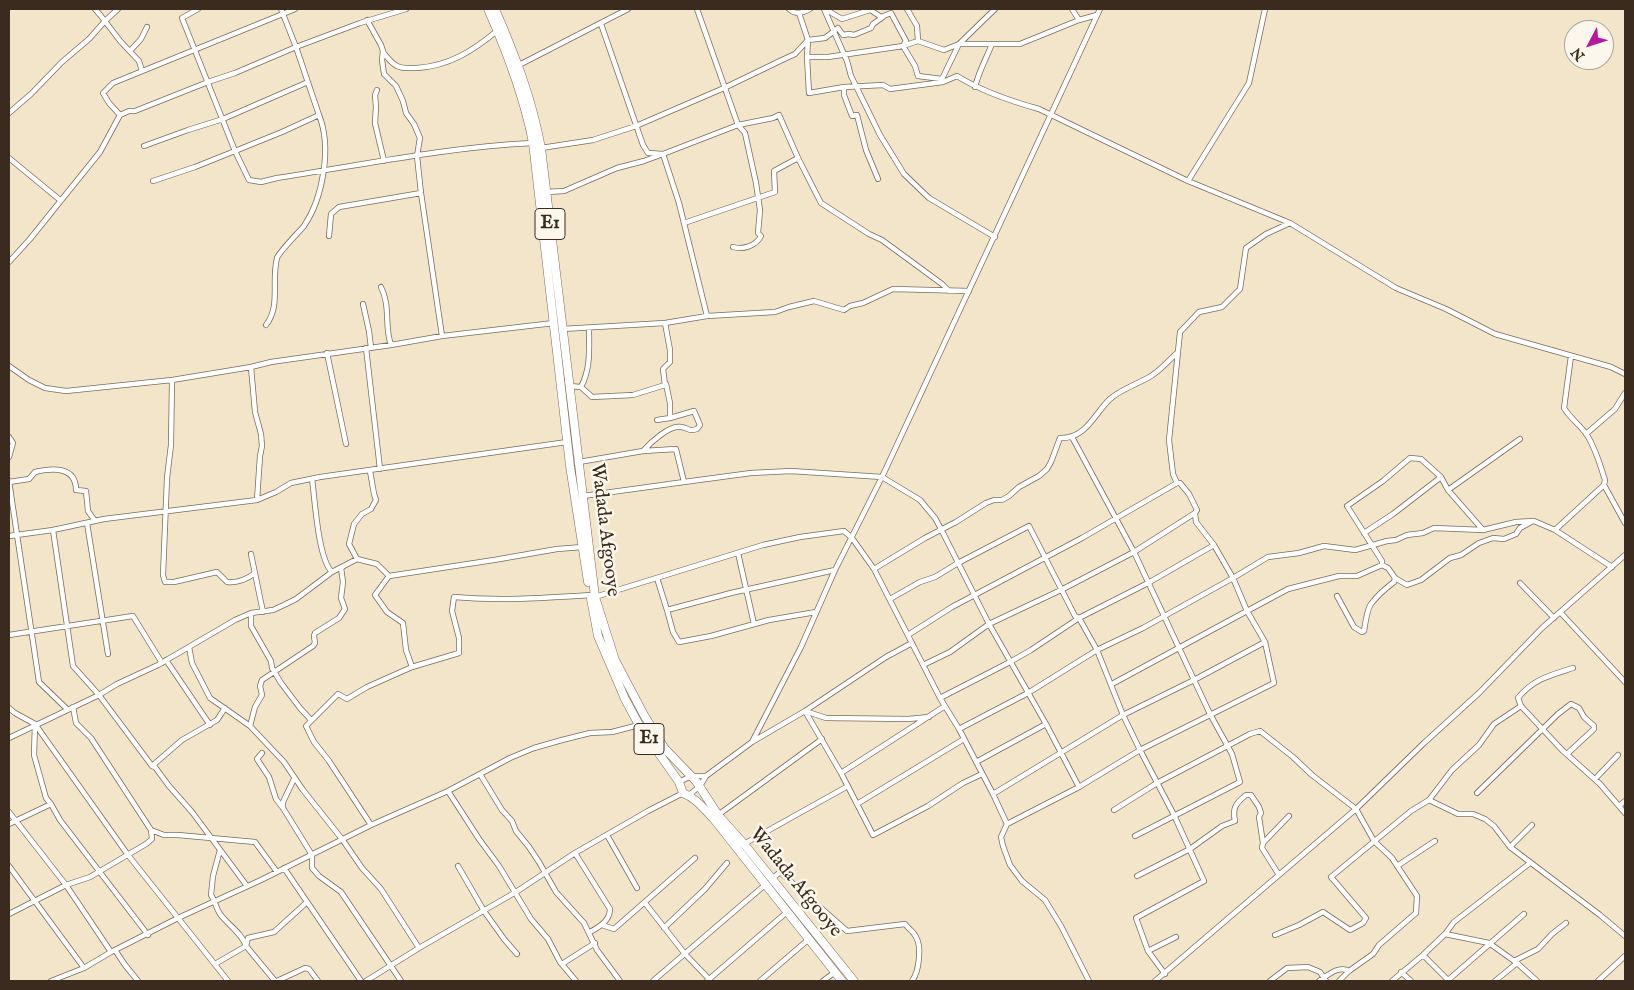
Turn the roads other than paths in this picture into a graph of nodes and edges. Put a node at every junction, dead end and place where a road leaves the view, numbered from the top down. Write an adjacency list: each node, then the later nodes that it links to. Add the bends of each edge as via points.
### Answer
1 (95, 9): 25 (street)
2 (118, 9): 25 (street)
3 (198, 9): 36 (street, via 182,18)
4 (295, 9): 19 (street)
5 (406, 9): 23 (street)
6 (488, 9): 28 (highway, Wadada Afgooye / E1)
7 (495, 9): 41 (highway, Wadada Afgooye / E1)
8 (628, 9): 26 (street)
9 (696, 9): 49 (street)
10 (789, 9): 20 (street)
11 (810, 9): 20 (street)
12 (824, 9): 13 (street, via 842,19); 29 (street)
13 (869, 9): 21 (street, via 881,17)
14 (907, 9): 31 (street, via 917,26)
15 (995, 9): 32 (street)
16 (1072, 9): 24 (street)
17 (1100, 9): 22 (street)
18 (1264, 9): 70 (street, via 1249,83)
19 (282, 11): 35 (street); 36 (street)
20 (799, 13): 30 (street)
21 (891, 13): 29 (street, via 854,36 843,35 838,28); 34 (street, via 906,41)
22 (1097, 15): 24 (street); 53 (street)
23 (367, 20): 35 (street); 38 (street)
24 (1079, 20): 33 (street, via 1020,44)
25 (105, 21): 37 (street); 51 (street)
26 (601, 24): 41 (street); 57 (street)
27 (147, 27): 37 (street)
28 (498, 30): 38 (street, via 464,55 428,67 398,67); 58 (highway, Wadada Afgooye / E1, via 522,98)
29 (833, 32): 30 (street, via 825,38); 39 (street)
30 (808, 40): 40 (street); 49 (street, via 795,54)
31 (918, 41): 32 (street, via 944,50); 34 (street)
32 (959, 44): 33 (street); 43 (street)
33 (992, 44): 48 (street)
34 (904, 46): 39 (street); 43 (street, via 918,76)
35 (296, 47): 44 (street); 45 (street)
36 (194, 49): 42 (street); 44 (street)
37 (130, 51): 42 (street, via 139,61)
38 (383, 51): 63 (street, via 384,74 396,86 420,138)
39 (843, 54): 40 (street); 47 (street)
40 (807, 57): 46 (street, via 809,93)
41 (519, 65): 60 (highway, Wadada Afgooye / E1)
42 (142, 71): 54 (street, via 113,82 103,93)
43 (943, 80): 47 (street, via 890,89 883,85); 48 (street, via 957,76)
44 (208, 82): 54 (street); 55 (street)
45 (308, 82): 52 (street); 55 (street)
46 (844, 87): 47 (street); 68 (street, via 844,95 852,116 857,115)
47 (856, 87): 78 (street, via 904,174 929,198)
48 (975, 87): 53 (street)
49 (724, 88): 56 (street); 57 (street)
50 (377, 90): 66 (street, via 374,123)
51 (9, 113)
52 (319, 115): 61 (street); 67 (street, via 324,128)
53 (1052, 115): 70 (street); 78 (street)
54 (120, 116): 74 (street, via 100,152)
55 (223, 119): 59 (street); 61 (street)
56 (738, 125): 62 (street); 65 (street, via 779,115); 73 (street, via 745,133)
57 (636, 126): 60 (street, via 593,140); 62 (street, via 648,153)
58 (533, 143): 63 (street); 86 (highway, Wadada Afgooye / E1)
59 (144, 146)
60 (541, 148): 71 (highway, Wadada Afgooye / E1)
61 (235, 151): 67 (street, via 249,180 259,182); 69 (street)
62 (663, 154): 71 (street, via 618,168 564,191); 75 (street)
63 (417, 156): 66 (street); 72 (street)
64 (9, 158): 74 (street)
65 (798, 158): 73 (street, via 774,171 775,192); 82 (street, via 821,203 882,240)
66 (384, 161): 67 (street)
67 (324, 170): 88 (street, via 312,212 278,255 274,307 272,318)
68 (878, 179)
69 (152, 181)
70 (1188, 181): 76 (street)
71 (546, 192): 90 (highway, Wadada Afgooye / E1)
72 (420, 193): 77 (street, via 339,207 332,214); 91 (street)
73 (758, 197): 75 (street); 79 (street, via 758,233 761,238 742,249)
74 (60, 200): 80 (street)
75 (684, 223): 85 (street)
76 (1290, 223): 94 (street, via 1246,248 1240,289 1222,308 1199,312 1180,332); 96 (street, via 1396,288 1495,334)
77 (329, 236)
78 (995, 237): 83 (street)
79 (733, 247)
80 (9, 262)
81 (381, 287): 92 (street, via 388,308)
82 (950, 291): 83 (street); 85 (street, via 893,289 844,310 814,302 775,312)
83 (970, 291): 118 (street)
84 (363, 304): 93 (street, via 369,331)
85 (707, 316): 87 (street)
86 (554, 323): 91 (street); 111 (highway, Wadada Afgooye / E1)
87 (665, 323): 89 (street); 101 (street, via 670,354 670,362 663,368)
88 (266, 325)
89 (589, 328): 90 (street); 103 (street, via 587,376)
90 (562, 329): 102 (highway, Wadada Afgooye / E1)
91 (442, 336): 92 (street)
92 (391, 345): 93 (street)
93 (368, 348): 95 (street); 116 (street)
94 (1177, 353): 109 (street, via 1152,376 1110,399 1091,423); 123 (street, via 1169,440)
95 (327, 354): 98 (street); 112 (street)
96 (1571, 356): 99 (street); 107 (street, via 1564,408)
97 (9, 366): 100 (street, via 51,390)
98 (251, 367): 100 (street); 127 (street, via 262,446)
99 (1625, 374)
100 (172, 380): 128 (street)
101 (666, 384): 103 (street, via 621,396 592,397); 105 (street)
102 (569, 386): 103 (street); 115 (highway, Wadada Afgooye / E1)
103 (581, 387)
104 (1625, 393): 107 (street, via 1615,409)
105 (670, 418): 106 (street); 113 (street, via 694,411 700,425 690,431 681,427 670,430 653,440)
106 (657, 420)
107 (1586, 434): 124 (street, via 1594,449)
108 (9, 437): 114 (street, via 13,443)
109 (1072, 438): 130 (street); 135 (street, via 1060,438 1051,462 1039,476 1002,500 986,503)
110 (1520, 439): 125 (street)
111 (567, 442): 116 (street); 145 (highway, Wadada Afgooye / E1)
112 (346, 444)
113 (643, 451): 115 (street); 122 (street, via 676,449)
114 (9, 457)
115 (579, 462): 126 (highway, Wadada Afgooye / E1)
116 (380, 469): 117 (street)
117 (370, 471): 120 (street); 151 (street, via 376,500 354,524 349,544)
118 (882, 477): 122 (street, via 791,471); 135 (street, via 920,500); 142 (street)
119 (1441, 477): 125 (street); 139 (street); 139 (street, via 1420,458 1410,458 1348,506)
120 (312, 479): 127 (street, via 291,483); 158 (street, via 320,539 327,567)
121 (9, 482): 131 (street, via 29,479 34,472 53,469 71,475 75,479 76,490 86,491 88,511); 140 (street)
122 (684, 482): 126 (street)
123 (1177, 483): 129 (street, via 1189,494 1197,510); 130 (street)
124 (1604, 485): 134 (street); 138 (street)
125 (1448, 490): 137 (street)
126 (583, 496): 169 (highway, Wadada Afgooye / E1)
127 (257, 500): 128 (street)
128 (165, 511): 131 (street); 159 (street, via 163,575 166,582 217,572 227,582 235,583)
129 (1195, 513): 143 (street, via 1196,522); 146 (street)
130 (1116, 518): 146 (street); 150 (street)
131 (95, 521): 133 (street)
132 (1534, 521): 137 (street); 138 (street); 163 (street, via 1520,528 1516,534 1478,543 1461,555 1450,558 1421,580 1407,585)
133 (88, 523): 136 (street); 181 (street)
134 (1625, 523)
135 (941, 529): 152 (street); 156 (street)
136 (53, 530): 140 (street); 184 (street)
137 (1483, 530): 144 (street, via 1434,528)
138 (1555, 530): 155 (street)
139 (1364, 533): 144 (street)
140 (17, 534): 141 (street); 185 (street)
141 (9, 536)
142 (852, 538): 148 (street, via 844,531 763,545); 156 (street); 157 (street)
143 (1214, 545): 162 (street); 164 (street)
144 (1371, 545): 154 (street); 162 (street, via 1355,550 1324,546 1268,557)
145 (583, 547): 160 (street); 169 (highway, Wadada Afgooye / E1)
146 (1134, 552): 164 (street); 167 (street)
147 (251, 554): 159 (street)
148 (738, 554): 161 (street); 166 (street)
149 (1625, 555): 155 (street)
150 (1046, 556): 152 (street, via 1029,526); 167 (street); 168 (street)
151 (356, 559): 153 (street); 160 (street, via 377,564)
152 (958, 563): 168 (street); 171 (street)
153 (344, 564): 158 (street); 199 (street, via 341,568 341,598 345,609 335,621 315,632 313,646)
154 (1382, 565): 163 (street); 173 (street, via 1357,576 1338,576 1288,589)
155 (1612, 567): 176 (street)
156 (874, 569): 171 (street)
157 (835, 570): 166 (street); 175 (street)
158 (332, 572): 174 (street, via 296,599)
159 (255, 573): 174 (street)
160 (389, 576): 197 (street, via 375,595 387,612 403,623)
161 (657, 578): 169 (street); 172 (street)
162 (1234, 578): 173 (street); 178 (street)
163 (1395, 578): 170 (street, via 1370,604 1362,632 1354,627)
164 (1148, 582): 178 (street); 179 (street)
165 (1520, 583): 180 (street)
166 (746, 590): 172 (street); 182 (street)
167 (1061, 590): 179 (street); 183 (street)
168 (974, 595): 183 (street); 187 (street)
169 (592, 596): 197 (street, via 511,600 454,597 452,611 459,653); 220 (highway, Wadada Afgooye / E1, via 604,653); 239 (highway, Wadada Afgooye / E1, via 615,660 644,715 665,749)
170 (1337, 596)
171 (890, 599): 187 (street)
172 (667, 610): 182 (street, via 679,642)
173 (1247, 611): 188 (street); 191 (street)
174 (263, 612): 177 (street)
175 (816, 612): 182 (street); 227 (street)
176 (1560, 612): 180 (street); 201 (street)
177 (251, 614): 190 (street); 199 (street, via 251,626)
178 (1163, 616): 191 (street); 192 (street)
179 (1079, 618): 192 (street); 195 (street)
180 (1554, 618): 258 (street)
181 (102, 621): 184 (street); 193 (street); 194 (street, via 133,616)
182 (754, 624)
183 (989, 624): 195 (street); 196 (street, via 950,652)
184 (66, 626): 185 (street); 204 (street, via 73,666)
185 (31, 631): 186 (street); 211 (street, via 39,682)
186 (9, 635)
187 (908, 635): 189 (street)
188 (1266, 642): 200 (street); 213 (street, via 1274,683)
189 (912, 643): 196 (street); 212 (street)
190 (189, 647): 194 (street); 210 (street, via 192,663 208,694)
191 (1179, 648): 200 (street); 202 (street)
192 (1097, 650): 202 (street); 203 (street)
193 (108, 654)
194 (164, 661): 204 (street); 219 (street)
195 (1010, 662): 203 (street); 205 (street)
196 (923, 666): 205 (street)
197 (412, 667): 216 (street, via 347,699 338,694)
198 (1574, 668): 207 (street, via 1546,676 1526,688 1518,698)
199 (274, 672): 216 (street); 221 (street, via 261,683 262,695)
200 (1194, 680): 213 (street); 214 (street)
201 (1625, 682)
202 (1112, 684): 214 (street)
203 (1028, 693): 218 (street); 223 (street)
204 (99, 695): 208 (street); 235 (street)
205 (940, 698): 206 (street)
206 (945, 706): 215 (street); 223 (street)
207 (1521, 706): 222 (street); 252 (street, via 1494,724)
208 (73, 707): 211 (street); 270 (street, via 76,723 91,738)
209 (9, 708): 217 (street)
210 (225, 708): 219 (street); 221 (street)
211 (67, 709): 217 (street)
212 (805, 711): 215 (street, via 826,718); 225 (street); 227 (street)
213 (1210, 714): 228 (street); 229 (street)
214 (1124, 715): 229 (street); 230 (street)
215 (929, 717): 236 (street)
216 (312, 720): 267 (street, via 306,726 314,742)
217 (35, 724): 224 (street); 254 (street, via 34,755 46,798); 283 (street)
218 (1046, 724): 230 (street); 234 (street)
219 (210, 725): 235 (street, via 182,740)
220 (639, 725): 237 (street, via 612,732 590,733 534,748); 243 (highway, Wadada Afgooye / E1)
221 (250, 726): 241 (street, via 284,762)
222 (1543, 728): 232 (street); 232 (street, via 1571,704 1579,708 1594,729); 249 (street)
223 (959, 729): 226 (street)
224 (9, 738)
225 (822, 739): 236 (street); 262 (street)
226 (964, 739): 234 (street); 255 (street)
227 (752, 742): 240 (street)
228 (1228, 746): 244 (street); 258 (street, via 1260,731); 263 (street, via 1240,782)
229 (1140, 750): 244 (street); 247 (street)
230 (1061, 753): 247 (street); 251 (street)
231 (262, 754): 257 (street, via 257,759)
232 (1567, 754): 242 (street)
233 (1618, 755): 242 (street)
234 (976, 762): 238 (street)
235 (152, 766): 273 (street)
236 (841, 773): 246 (street)
237 (480, 774): 248 (street); 294 (street)
238 (982, 774): 251 (street); 255 (street, via 873,835)
239 (691, 776): 240 (street); 243 (street); 245 (highway, Wadada Afgooye / E1)
240 (706, 776): 245 (street)
241 (294, 779): 257 (street); 274 (street)
242 (1595, 779): 256 (street)
243 (679, 782): 250 (highway, Wadada Afgooye / E1)
244 (1157, 783): 259 (street); 263 (street)
245 (700, 786): 250 (street); 262 (highway, Wadada Afgooye / E1)
246 (848, 786): 255 (street); 278 (street)
247 (1079, 788): 268 (street)
248 (448, 791): 267 (street); 301 (street)
249 (1477, 793)
250 (686, 794): 271 (street); 297 (highway, Wadada Afgooye / E1, via 698,802)
251 (993, 794): 268 (street)
252 (1429, 800): 275 (street); 279 (street, via 1458,814 1485,818)
253 (1625, 801): 256 (street)
254 (51, 804): 265 (street); 292 (street)
255 (857, 804)
256 (1619, 806): 261 (street)
257 (283, 808): 284 (street)
258 (1356, 809): 275 (street); 295 (street)
259 (1114, 810)
260 (9, 812): 265 (street)
261 (1625, 813)
262 (718, 815): 278 (highway, Wadada Afgooye / E1)
263 (1174, 815): 272 (street); 280 (street)
264 (1289, 816): 277 (street)
265 (15, 820): 266 (street); 298 (street)
266 (9, 824)
267 (371, 824): 274 (street)
268 (1007, 824): 358 (street, via 1001,837 1010,865 1022,881 1045,900)
269 (1532, 825): 279 (street)
270 (151, 830): 273 (street, via 164,835); 283 (street, via 152,839)
271 (607, 835): 282 (street); 300 (street)
272 (1135, 836)
273 (211, 838): 281 (street); 293 (street, via 255,842)
274 (342, 839): 284 (street); 324 (street)
275 (1374, 841): 290 (street); 317 (street, via 1331,877 1366,918 1363,922 1350,930 1323,912)
276 (1435, 841): 290 (street)
277 (1263, 843): 280 (street, via 1259,807 1251,795 1246,795 1234,808 1235,821 1222,826); 295 (street, via 1262,848)
278 (744, 844): 297 (highway, Wadada Afgooye / E1)
279 (1510, 847): 286 (street)
280 (1190, 849): 296 (street); 326 (street, via 1204,881 1136,918)
281 (220, 850): 299 (street); 303 (street, via 211,895)
282 (575, 853): 294 (street); 312 (street, via 610,909 611,913)
283 (128, 855): 292 (street); 310 (street)
284 (312, 855): 291 (street); 334 (street, via 312,868 341,892)
285 (695, 858): 305 (street)
286 (1530, 863): 315 (street, via 1454,922); 318 (street)
287 (727, 864): 313 (street)
288 (9, 866): 302 (street)
289 (458, 866): 306 (street)
290 (1397, 866): 336 (street, via 1416,896 1416,913 1373,954)
291 (284, 868): 293 (street); 304 (street)
292 (99, 872): 298 (street); 316 (street)
293 (277, 872): 299 (street)
294 (544, 873): 301 (street); 314 (street)
295 (1279, 875): 339 (street)
296 (1137, 876)
297 (769, 882): 307 (highway, Wadada Afgooye / E1); 328 (street); 356 (highway, Wadada Afgooye / E1); 357 (street, via 780,872 847,932 905,924 916,937 920,955)
298 (66, 885): 302 (street); 325 (street)
299 (247, 886): 303 (street)
300 (638, 888)
301 (516, 892): 306 (street); 333 (street)
302 (36, 901): 308 (street); 335 (street)
303 (216, 902): 310 (street); 323 (street, via 220,913)
304 (306, 903): 323 (street, via 274,932 248,938); 346 (street)
305 (645, 903): 312 (street, via 614,929); 313 (street)
306 (484, 911): 324 (street); 327 (street)
307 (788, 912): 320 (highway, Wadada Afgooye / E1); 352 (street)
308 (9, 914)
309 (1524, 914): 322 (street)
310 (178, 918): 316 (street); 332 (street)
311 (1566, 924): 331 (street, via 1538,949)
312 (602, 925): 314 (street)
313 (664, 928): 328 (street)
314 (590, 932): 321 (street)
315 (1445, 934): 322 (street); 329 (street)
316 (148, 935): 325 (street)
317 (1275, 935)
318 (1625, 936)
319 (1176, 937): 326 (street)
320 (809, 939): 337 (highway, Wadada Afgooye / E1); 353 (street)
321 (594, 943): 333 (street); 350 (street)
322 (1489, 943): 331 (street); 364 (street)
323 (246, 946): 332 (street); 344 (street)
324 (420, 948): 334 (street)
325 (113, 951): 335 (street); 342 (street)
326 (1148, 951): 339 (street)
327 (517, 954)
328 (686, 954): 351 (street); 352 (street)
329 (1423, 956): 338 (street); 364 (street)
330 (1625, 956): 367 (street)
331 (1516, 962): 365 (street); 366 (street)
332 (215, 964): 343 (street)
333 (562, 964): 349 (street)
334 (392, 966): 347 (street); 348 (street)
335 (84, 968): 341 (street)
336 (1349, 971): 340 (street, via 1339,969); 361 (street)
337 (835, 972): 354 (street); 355 (highway, Wadada Afgooye / E1)
338 (1401, 972): 362 (street); 363 (street)
339 (1165, 974): 359 (street)
340 (1323, 980): 360 (street, via 1316,969 1299,967 1287,968)
341 (50, 981)
342 (138, 981)
343 (228, 981)
344 (276, 981): 345 (street, via 305,968 310,969)
345 (318, 981)
346 (361, 981)
347 (366, 981)
348 (401, 981)
349 (576, 981)
350 (620, 981)
351 (653, 981)
352 (709, 981)
353 (760, 981)
354 (823, 981)
355 (842, 981)
356 (854, 981)
357 (912, 981)
358 (1089, 981)
359 (1155, 981)
360 (1270, 981)
361 (1339, 981)
362 (1392, 981)
363 (1411, 981)
364 (1448, 981)
365 (1495, 981)
366 (1537, 981)
367 (1598, 981)

